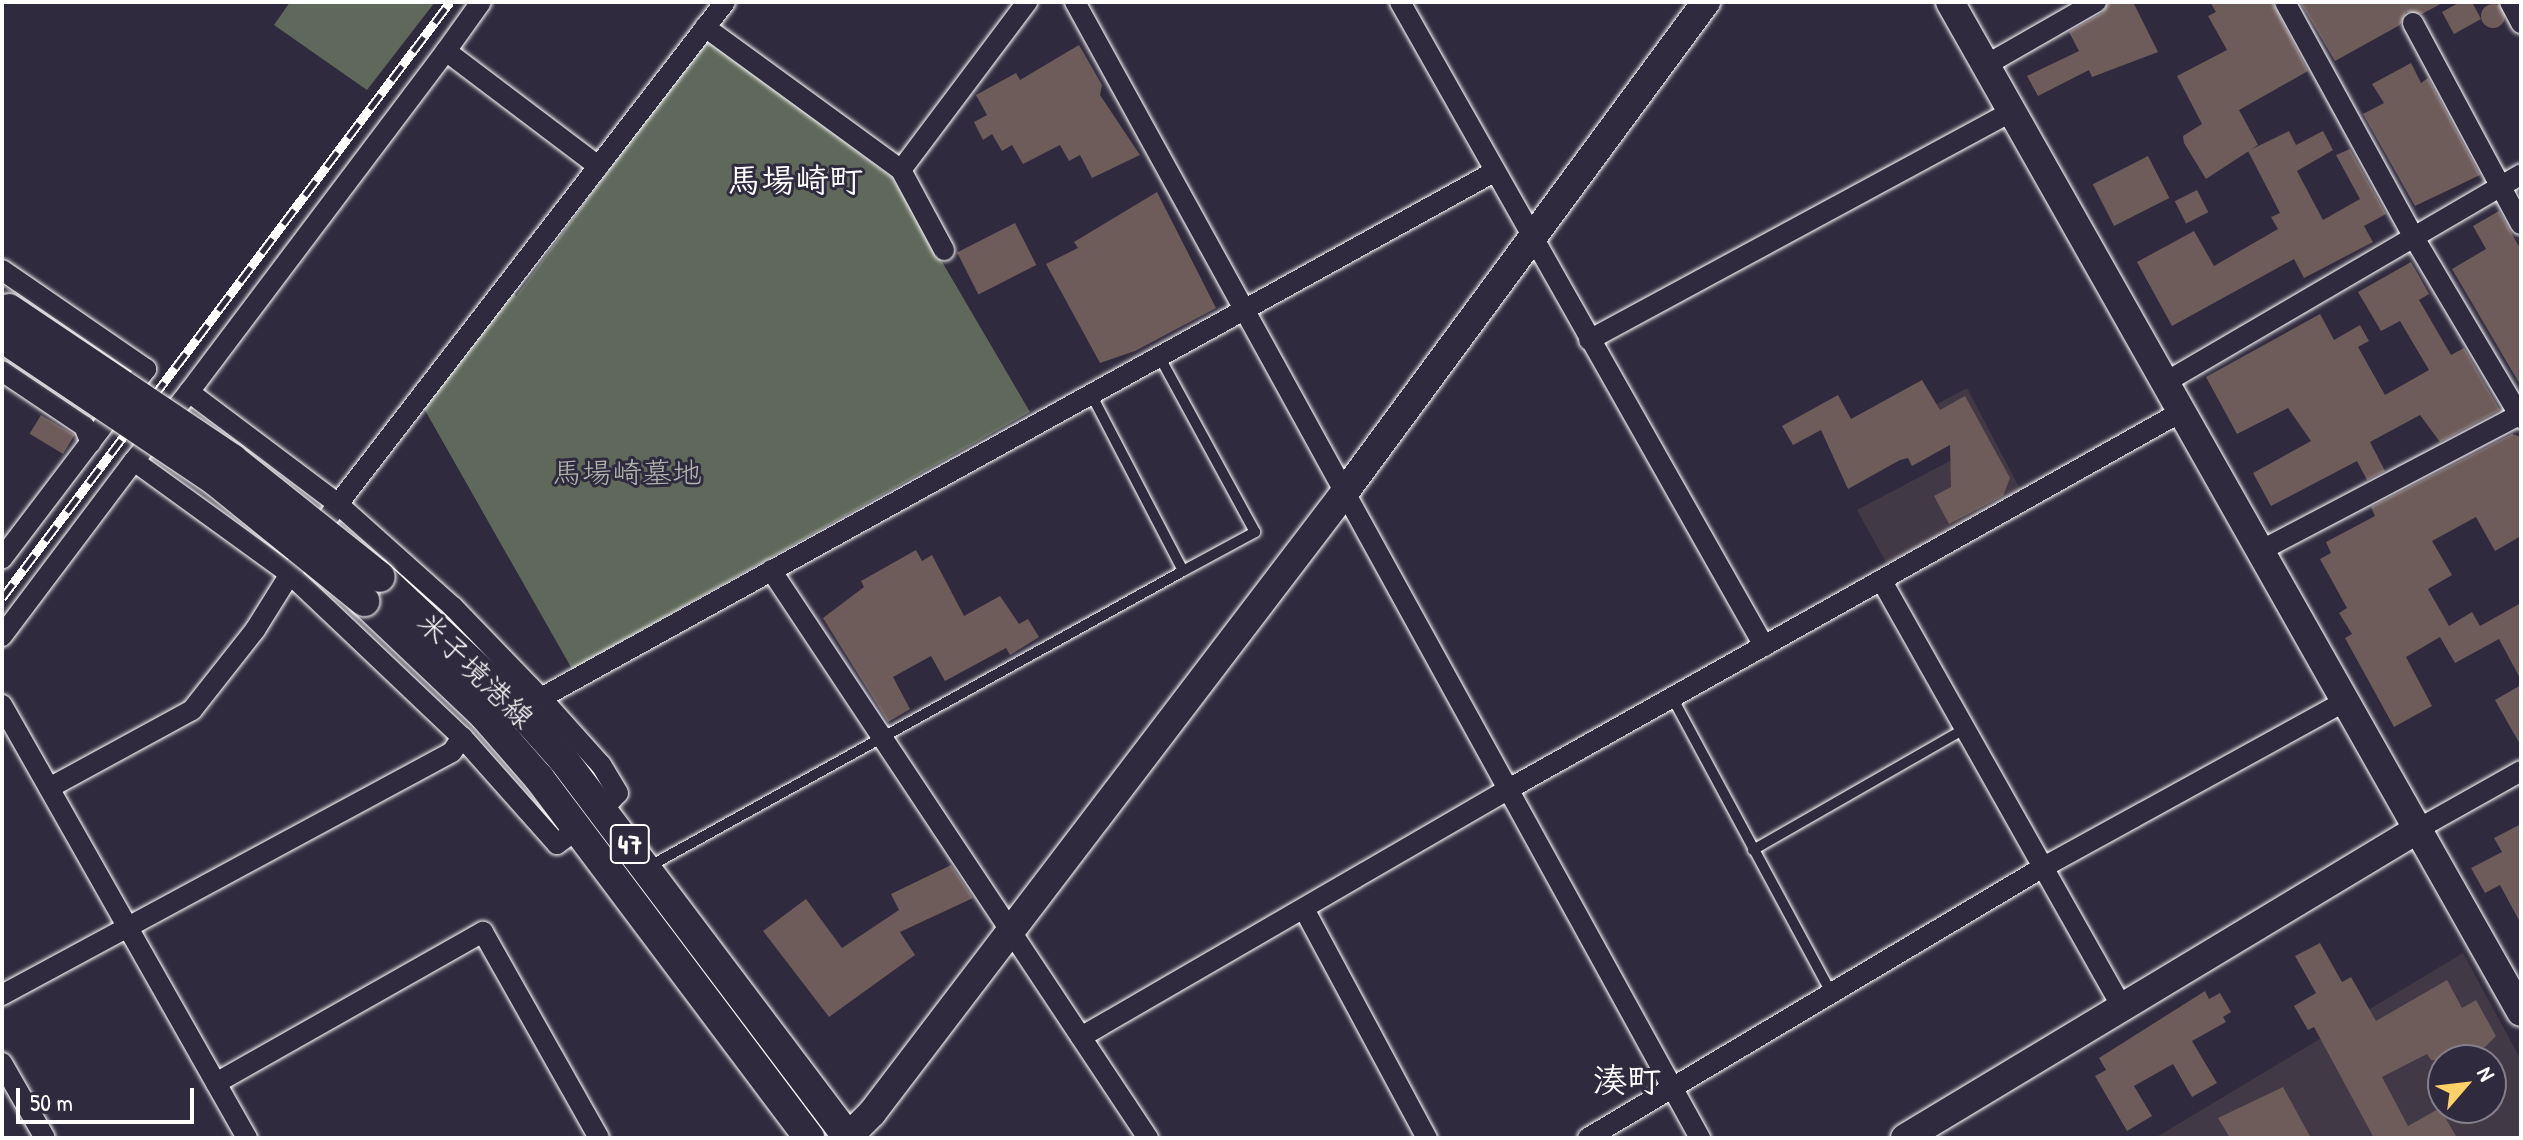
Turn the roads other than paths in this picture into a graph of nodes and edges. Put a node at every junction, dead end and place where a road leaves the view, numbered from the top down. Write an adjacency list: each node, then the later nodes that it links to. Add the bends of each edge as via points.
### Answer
1 (481, 2): 14 (street)
2 (725, 2): 13 (street)
3 (1027, 2): 18 (street)
4 (1075, 2): 27 (street)
5 (1400, 2): 19 (street)
6 (1706, 2): 24 (street)
7 (1950, 2): 15 (street)
8 (2096, 2): 15 (street)
9 (2285, 2): 23 (street)
10 (2510, 2): 12 (street)
11 (2413, 23): 21 (street)
12 (2521, 23)
13 (705, 27): 17 (street); 18 (street)
14 (446, 51): 17 (street); 33 (street)
15 (1986, 65): 16 (street)
16 (2012, 111): 29 (street); 32 (street)
17 (598, 166): 40 (street)
18 (901, 170): 25 (street)
19 (1494, 172): 24 (street); 27 (street)
20 (2521, 174): 21 (street)
21 (2499, 187): 22 (street); 23 (street)
22 (2521, 224)
23 (2413, 236): 32 (street); 36 (street)
24 (1531, 237): 29 (street); 39 (street)
25 (944, 250)
26 (2, 270): 37 (street, via 146,369)
27 (1246, 309): 30 (street); 39 (street)
28 (4, 317): 49 (main road, 米子境港線 / 47, bridge, via 216,481)
29 (1589, 340): 51 (street)
30 (1159, 356): 34 (street); 46 (lane, via 1255,532)
31 (2, 371): 37 (street, via 84,426)
32 (2164, 383): 35 (street)
33 (189, 392): 38 (street); 40 (street)
34 (1091, 394): 45 (street); 46 (lane)
35 (2181, 412): 43 (street); 48 (street)
36 (2520, 415): 43 (street)
37 (91, 443): 42 (street)
38 (134, 461): 47 (street); 50 (street)
39 (1345, 492): 61 (street); 70 (street)
40 (338, 504): 47 (street); 52 (street, via 453,607)
41 (2, 524): 42 (street)
42 (20, 536): 44 (street)
43 (2260, 551): 54 (street)
44 (2, 559)
45 (771, 570): 52 (street); 58 (street)
46 (1183, 571): 58 (lane)
47 (290, 574): 57 (street); 60 (street, via 255,630 192,710)
48 (1883, 583): 51 (street); 56 (street)
49 (372, 589): 62 (main road, 米子境港線 / 47, via 506,695); 63 (main road, 米子境港線 / 47)
50 (2, 636)
51 (1764, 646): 53 (street)
52 (541, 698): 62 (street, via 601,765 618,793)
53 (1673, 699): 61 (street); 65 (lane)
54 (2345, 701): 64 (street); 67 (street)
55 (2, 705): 60 (street)
56 (1964, 729): 65 (lane); 67 (street)
57 (462, 737): 63 (street, via 557,844); 69 (street, via 452,752)
58 (884, 737): 66 (lane); 70 (street)
59 (2521, 771): 64 (street)
60 (49, 788): 69 (street)
61 (1507, 790): 68 (street); 78 (street)
62 (602, 810): 66 (main road, 米子境港線 / 47)
63 (578, 829): 82 (main road, 米子境港線 / 47)
64 (2418, 829): 73 (street); 74 (street)
65 (1753, 850): 71 (lane)
66 (647, 867): 83 (main road, 米子境港線 / 47)
67 (2040, 869): 71 (street); 73 (street)
68 (1304, 909): 75 (street); 85 (street)
69 (130, 929): 72 (street); 77 (street)
70 (1011, 929): 75 (street); 83 (street)
71 (1831, 993): 78 (street)
72 (2, 995)
73 (2122, 1008): 88 (street)
74 (2521, 1012)
75 (1081, 1037): 84 (street)
76 (2, 1063): 79 (street)
77 (216, 1083): 80 (street); 81 (street, via 483,932)
78 (1672, 1088): 86 (street); 87 (street)
79 (45, 1138)
80 (247, 1138)
81 (599, 1138)
82 (809, 1138)
83 (848, 1138)
84 (1148, 1138)
85 (1427, 1138)
86 (1588, 1138)
87 (1700, 1138)
88 (1905, 1138)

